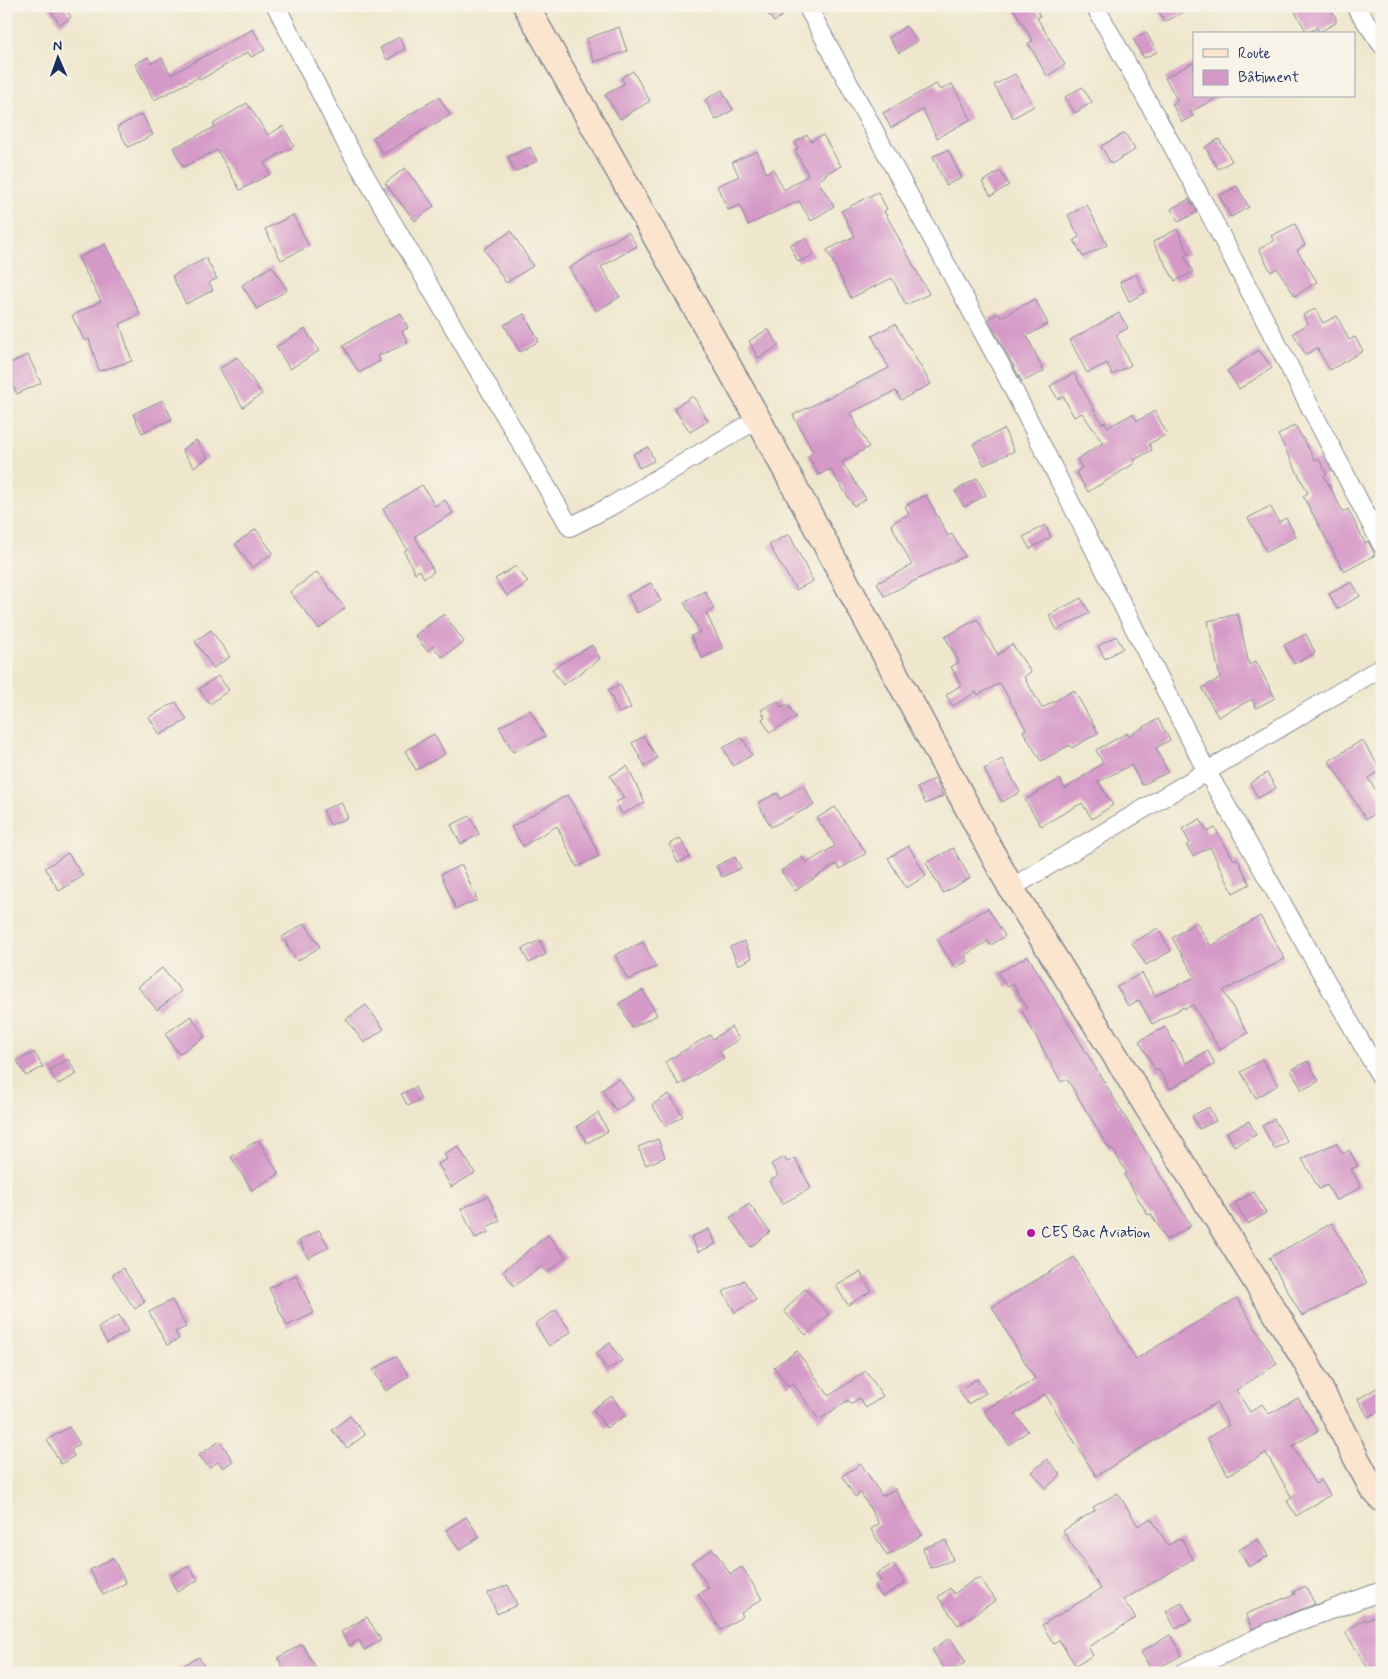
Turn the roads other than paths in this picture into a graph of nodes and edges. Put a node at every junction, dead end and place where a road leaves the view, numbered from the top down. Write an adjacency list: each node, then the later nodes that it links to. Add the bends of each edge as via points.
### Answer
1 (276, 6): 7 (street, via 346,143 570,526 611,506)
2 (526, 6): 7 (street)
3 (807, 6): 10 (street, via 1007,377)
4 (1095, 6): 8 (street, via 1205,205)
5 (1355, 6): 6 (street)
6 (1382, 45)
7 (758, 419): 11 (street)
8 (1382, 545)
9 (1382, 667): 10 (street)
10 (1206, 770): 11 (street); 12 (street)
11 (1010, 888): 13 (street, via 1306,1362)
12 (1382, 1079)
13 (1379, 1490)
14 (1382, 1591): 15 (street, via 1270,1632)
15 (1183, 1673)

